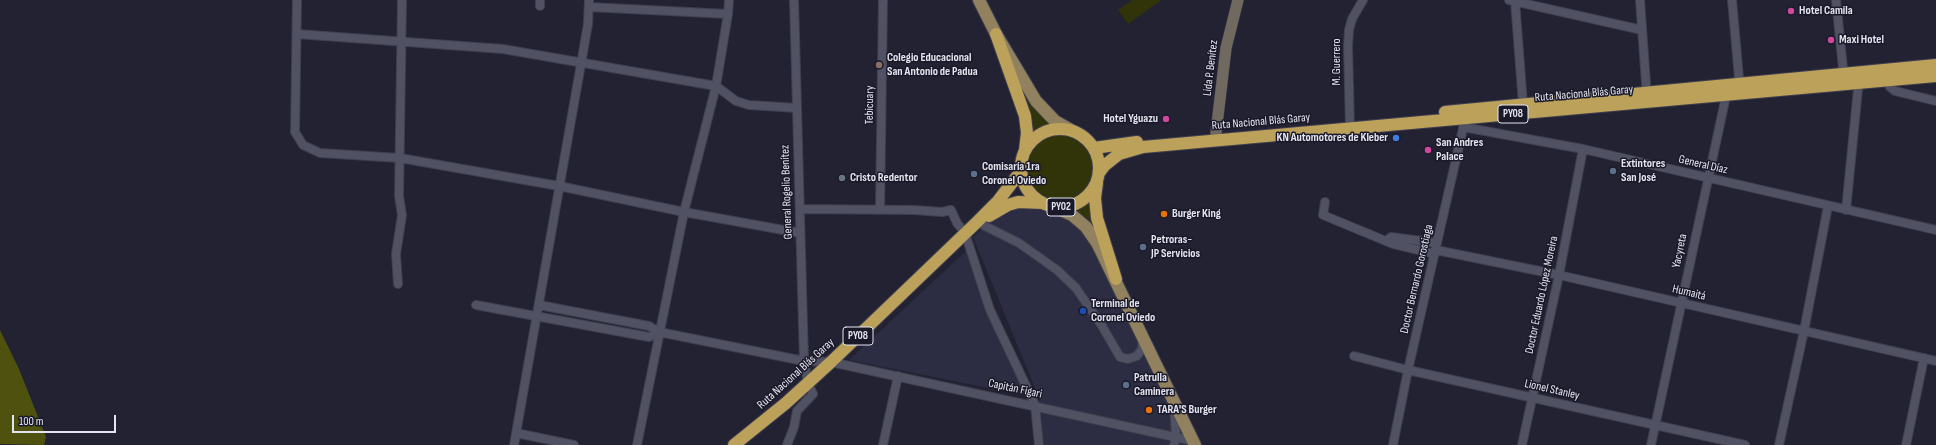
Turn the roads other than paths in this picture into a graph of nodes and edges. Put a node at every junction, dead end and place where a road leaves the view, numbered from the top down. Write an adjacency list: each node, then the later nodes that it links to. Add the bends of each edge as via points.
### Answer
1 (297, 0): 16 (street)
2 (402, 0): 18 (street)
3 (729, 0): 14 (street)
4 (794, 0): 31 (street, General Rogelio Benítez)
5 (883, 0): 48 (street, Tebicuary)
6 (979, 0): 17 (main road)
7 (1238, 0): 35 (street, Lida P. Benítez, via 1226,48)
8 (1363, 0): 33 (street, M. Guerrero, via 1349,30)
9 (1640, 0): 15 (street)
10 (1732, 0): 26 (street)
11 (1836, 0): 23 (street)
12 (1512, 1): 15 (street); 30 (street)
13 (589, 4): 14 (street); 19 (street)
14 (728, 14): 25 (street)
15 (1642, 30): 28 (street)
16 (297, 34): 18 (street); 39 (street, via 296,132 303,145 320,153)
17 (996, 34): 34 (main road, via 1041,107 1055,121); 38 (highway, via 1025,116)
18 (402, 42): 19 (street, via 503,48); 39 (street)
19 (581, 62): 25 (street); 43 (street)
20 (1936, 65): 22 (highway, Ruta Nacional Blás Garay / PY08)
21 (1936, 76): 24 (highway, Ruta Nacional Blás Garay / PY08)
22 (1859, 78): 23 (highway, Ruta Nacional Blás Garay / PY08); 24 (highway, Ruta Nacional Blás Garay / PY08); 49 (street)
23 (1844, 79): 26 (highway, Ruta Nacional Blás Garay / PY08)
24 (1887, 81): 29 (street, via 1895,91)
25 (716, 86): 31 (street, via 742,104); 50 (street)
26 (1740, 89): 27 (highway, Ruta Nacional Blás Garay / PY08)
27 (1726, 91): 28 (highway, Ruta Nacional Blás Garay / PY08); 42 (street, Yacyreta)
28 (1647, 98): 30 (highway, Ruta Nacional Blás Garay / PY08); 32 (highway, Ruta Nacional Blás Garay / PY08)
29 (1936, 101)
30 (1523, 104): 32 (highway, Ruta Nacional Blás Garay / PY08)
31 (797, 108): 47 (street, General Rogelio Benítez)
32 (1464, 118): 33 (highway, Ruta Nacional Blás Garay / PY08); 37 (street, General Díaz); 56 (street, Doctor Bernardo Gorostiaga)
33 (1350, 124): 35 (highway, Ruta Nacional Blás Garay / PY08)
34 (1071, 130): 36 (highway, via 1084,137); 38 (highway, via 1060,128 1045,132 1032,141)
35 (1216, 136): 36 (highway, Ruta Nacional Blás Garay / PY08); 41 (highway, Ruta Nacional Blás Garay / PY08, via 1131,150 1111,159)
36 (1094, 148): 41 (highway, PY02, via 1100,164)
37 (1583, 149): 42 (street, General Díaz); 57 (street, Doctor Eduardo López Moreira)
38 (1025, 150): 40 (highway)
39 (400, 158): 43 (street); 59 (street, via 399,196 402,215 396,254)
40 (1021, 171): 45 (highway, PY02, via 1030,192); 51 (highway, Ruta Nacional Blás Garay / PY08, via 998,201)
41 (1098, 177): 45 (highway, PY02, via 1091,192 1083,200 1060,207); 58 (highway, PY02, via 1097,218)
42 (1708, 178): 46 (street, General Díaz); 60 (street, Yacyreta)
43 (559, 186): 50 (street); 62 (street)
44 (1325, 202): 55 (street, via 1323,215)
45 (1046, 204): 51 (highway, Ruta Nacional Blás Garay / PY08, via 1028,201 1008,205); 58 (main road, PY02, via 1072,215 1086,227)
46 (1828, 206): 49 (street, General Díaz); 64 (street)
47 (800, 209): 48 (street); 53 (street, General Rogelio Benítez)
48 (880, 210): 54 (street, via 951,210)
49 (1846, 210): 52 (street, General Díaz)
50 (684, 212): 53 (street); 65 (street)
51 (977, 222): 54 (highway, Ruta Nacional Blás Garay / PY08); 66 (street, via 1019,243 1057,270 1076,288 1120,357 1128,359 1137,356 1142,349)
52 (1936, 230)
53 (800, 233): 69 (street, General Rogelio Benítez)
54 (966, 233): 71 (highway, Ruta Nacional Blás Garay / PY08); 77 (street, via 990,310)
55 (1386, 241): 56 (street); 56 (street, via 1391,237)
56 (1436, 249): 57 (street, Humaitá); 72 (street, Doctor Bernardo Gorostiaga)
57 (1559, 275): 60 (street, Humaitá); 75 (street, Doctor Eduardo López Moreira)
58 (1116, 279): 66 (main road, PY02)
59 (398, 284)
60 (1680, 304): 64 (street, Humaitá); 78 (street, Yacyreta)
61 (476, 305): 63 (street)
62 (539, 305): 63 (street); 65 (street, via 649,326)
63 (537, 317): 65 (street, via 649,337); 79 (street)
64 (1804, 331): 68 (street, Humaitá); 94 (street)
65 (659, 332): 69 (street, Capitán Figari); 84 (street)
66 (1143, 339): 76 (main road, PY02)
67 (1354, 356): 72 (street, Lionel Stanley)
68 (1924, 358): 70 (street, Humaitá); 95 (street)
69 (804, 361): 71 (street, Capitán Figari); 74 (street, General Rogelio Benítez)
70 (1936, 361)
71 (831, 362): 73 (street, Capitán Figari); 74 (highway, Ruta Nacional Blás Garay / PY08)
72 (1408, 370): 75 (street, Lionel Stanley); 90 (street, Doctor Bernardo Gorostiaga)
73 (898, 376): 77 (street, Capitán Figari); 87 (street)
74 (808, 383): 85 (highway, Ruta Nacional Blás Garay / PY08); 86 (street, General Rogelio Benítez, via 813,394 797,411)
75 (1532, 398): 78 (street, Lionel Stanley); 91 (street, Doctor Eduardo López Moreira)
76 (1174, 401): 80 (street); 81 (main road, PY02)
77 (1035, 406): 80 (street, Capitán Figari); 88 (street)
78 (1656, 425): 92 (street, Yacyreta); 93 (street, Lionel Stanley)
79 (516, 433): 82 (street); 83 (street)
80 (1176, 436): 81 (street, Capitán Figari); 89 (street)
81 (1194, 443)
82 (514, 445)
83 (574, 445)
84 (637, 445)
85 (734, 445)
86 (787, 445)
87 (883, 445)
88 (1039, 445)
89 (1174, 445)
90 (1393, 445)
91 (1522, 445)
92 (1651, 445)
93 (1745, 445)
94 (1779, 445)
95 (1906, 445)

